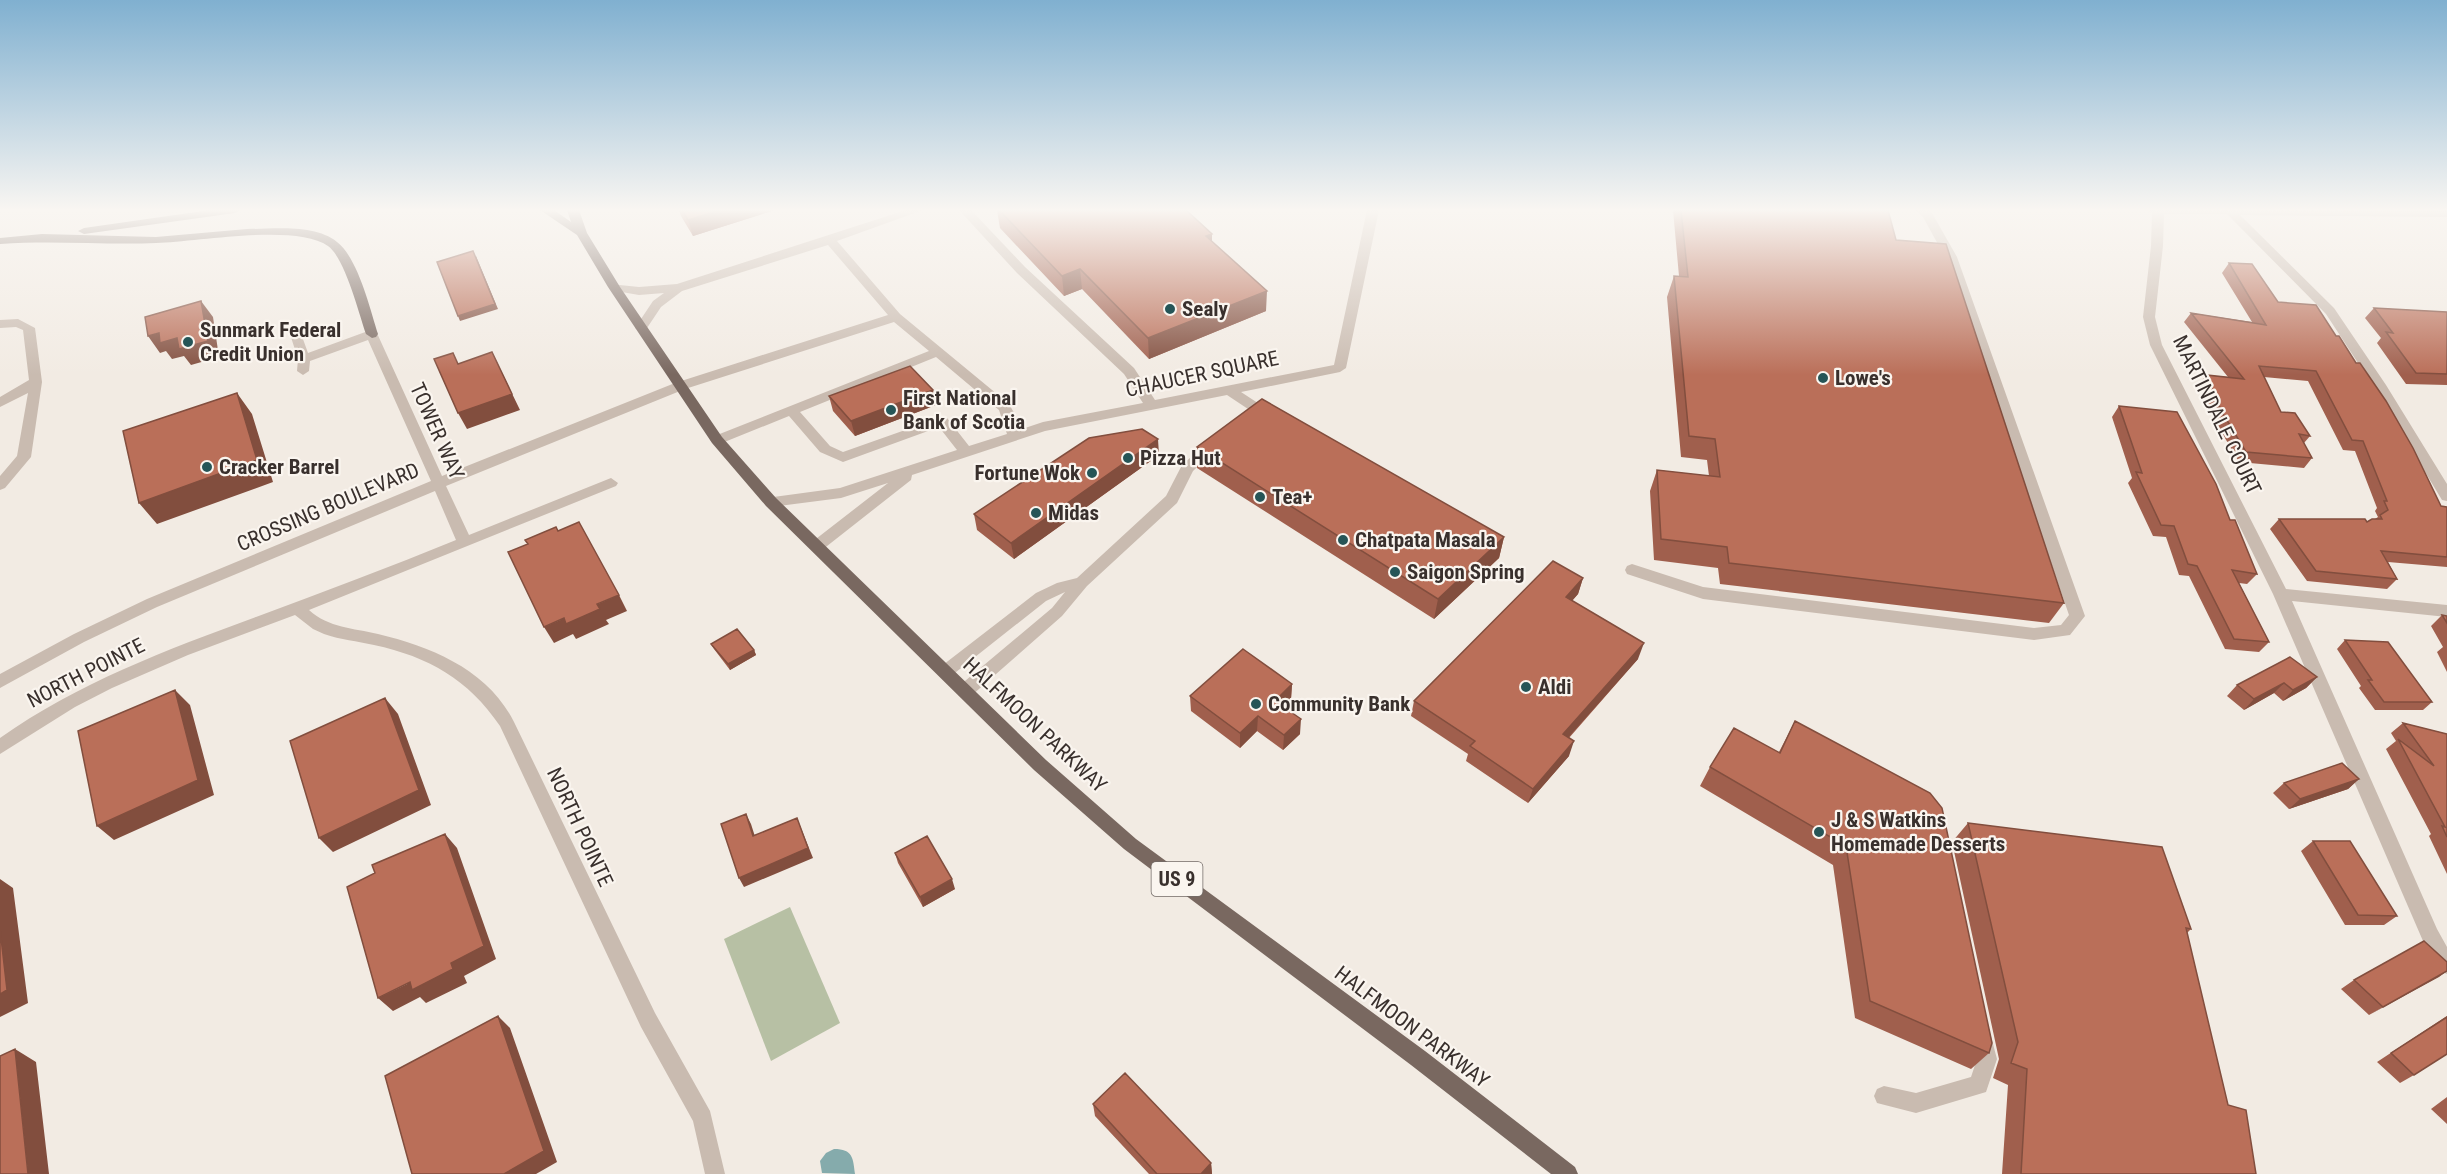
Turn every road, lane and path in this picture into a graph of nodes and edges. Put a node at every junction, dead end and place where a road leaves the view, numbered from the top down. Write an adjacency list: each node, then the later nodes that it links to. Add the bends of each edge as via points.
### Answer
1 (347, 265): 16 (main road)
2 (600, 265): 10 (main road, HALFMOON PARKWAY / US 9)
3 (752, 265): 11 (street)
4 (851, 265): 12 (street)
5 (1016, 265): 22 (street, via 1129,371)
6 (1362, 265): 20 (street, CHAUCER SQUARE, via 1340,368)
7 (1954, 265): 37 (street, via 2077,616 2065,631 2034,634 1703,593)
8 (2155, 265): 39 (street, MARTINDALE COURT, via 2149,317 2156,345)
9 (2284, 265): 33 (street, via 2330,311)
10 (614, 287): 11 (street, via 647,292); 14 (main road, HALFMOON PARKWAY / US 9)
11 (678, 288): 14 (street, via 657,304)
12 (896, 317): 17 (street); 19 (street, CROSSING BOULEVARD)
13 (0, 324): 18 (street, via 18,323 29,328)
14 (641, 328): 19 (main road, HALFMOON PARKWAY / US 9)
15 (295, 331): 16 (street, via 304,365)
16 (372, 334): 31 (street, TOWER WAY)
17 (938, 352): 23 (street); 25 (street, via 1004,407)
18 (36, 382): 21 (street); 32 (street, via 24,457)
19 (680, 386): 27 (main road, HALFMOON PARKWAY / US 9); 31 (street, CROSSING BOULEVARD)
20 (1229, 390): 22 (street, CHAUCER SQUARE); 24 (street, via 1253,413)
21 (0, 403)
22 (1152, 406): 25 (street, CHAUCER SQUARE)
23 (792, 411): 27 (street); 28 (street, via 825,449 843,457 942,421)
24 (1278, 422)
25 (1014, 436): 28 (street, CHAUCER SQUARE)
26 (1221, 438): 38 (street, via 1187,468 1172,499)
27 (717, 440): 34 (main road, HALFMOON PARKWAY / US 9)
28 (966, 452): 29 (street, CHAUCER SQUARE)
29 (919, 469): 34 (street, CHAUCER SQUARE, via 841,493); 36 (street, CHAUCER SQUARE)
30 (611, 483): 35 (street, NORTH POINTE)
31 (437, 484): 35 (street, TOWER WAY); 43 (street, CROSSING BOULEVARD, via 152,603)
32 (0, 485)
33 (2447, 496)
34 (771, 502): 36 (main road, HALFMOON PARKWAY / US 9)
35 (465, 543): 40 (street, NORTH POINTE)
36 (817, 546): 42 (main road, HALFMOON PARKWAY / US 9)
37 (1632, 570)
38 (1082, 582): 42 (street, via 1041,597); 44 (street, via 1057,612)
39 (2281, 594): 41 (street); 46 (street, MARTINDALE COURT, via 2430,936)
40 (297, 608): 45 (street, NORTH POINTE, via 132,671 75,699); 49 (street, NORTH POINTE, via 309,621 327,631 389,642 429,657 462,673 486,693 506,722 648,1020 703,1118)
41 (2447, 611)
42 (945, 672): 44 (main road, HALFMOON PARKWAY / US 9)
43 (0, 682)
44 (965, 691): 50 (main road, HALFMOON PARKWAY / US 9, via 1040,765 1130,844)
45 (0, 747)
46 (2447, 965)
47 (1977, 1014): 48 (street, via 1987,1059 1979,1085 1916,1103)
48 (1884, 1096)
49 (715, 1174)
50 (1568, 1174)

